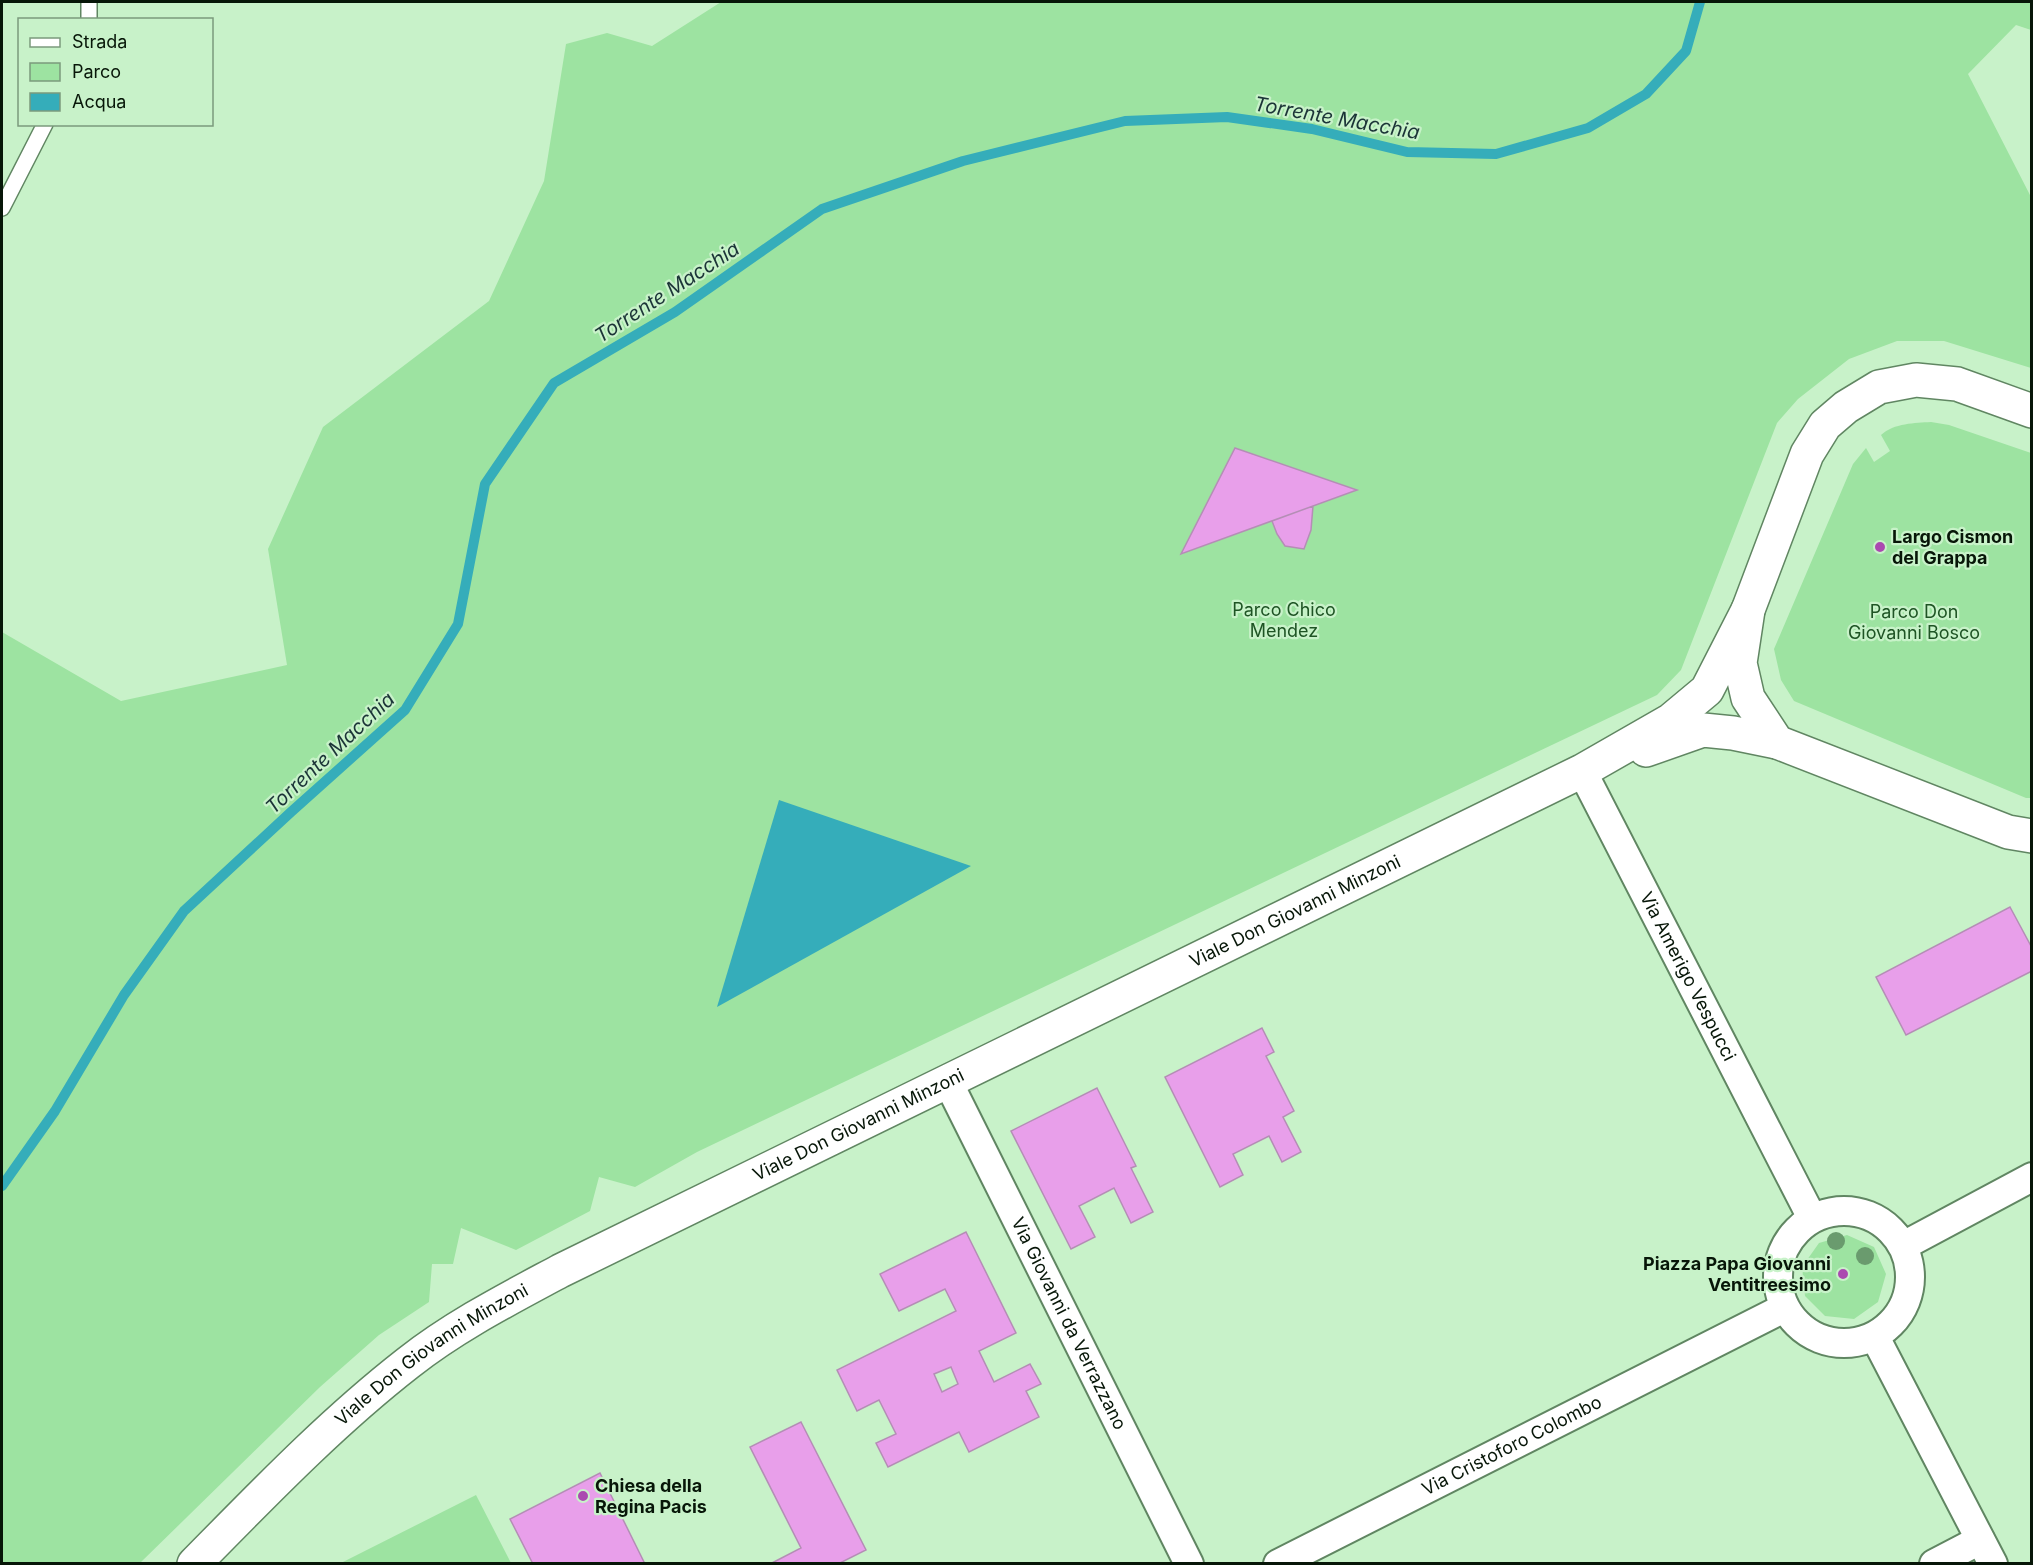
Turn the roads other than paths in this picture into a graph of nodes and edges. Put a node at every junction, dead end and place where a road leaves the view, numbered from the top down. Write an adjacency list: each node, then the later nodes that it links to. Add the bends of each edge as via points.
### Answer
1 (89, 2): 2 (lane)
2 (89, 18)
3 (44, 126): 4 (lane)
4 (2, 208)
5 (2031, 411): 6 (street, via 1957,384 1916,380 1879,387 1846,407 1825,425 1807,454)
6 (1748, 610): 7 (street, via 1740,663 1748,698); 8 (street, via 1707,690 1671,720)
7 (1777, 742): 8 (street, via 1703,730); 9 (street, via 2008,832)
8 (1582, 771): 10 (street, Viale Don Giovanni Minzoni); 12 (street, Via Amerigo Vespucci)
9 (2031, 836)
10 (948, 1082): 17 (street, Viale Don Giovanni Minzoni, via 487,1310 409,1362 344,1418); 18 (street, Via Giovanni da Verrazzano)
11 (2031, 1177): 13 (street)
12 (1812, 1218): 13 (street, via 1846,1210 1879,1220); 14 (street, via 1786,1242 1776,1275)
13 (1903, 1246): 15 (street, via 1911,1280 1900,1313)
14 (1784, 1308): 15 (street, via 1807,1334 1840,1344); 19 (street, Via Cristoforo Colombo)
15 (1875, 1337): 16 (street)
16 (1987, 1552): 20 (street)
17 (194, 1563)
18 (1189, 1563)
19 (1278, 1563)
20 (1934, 1563)

